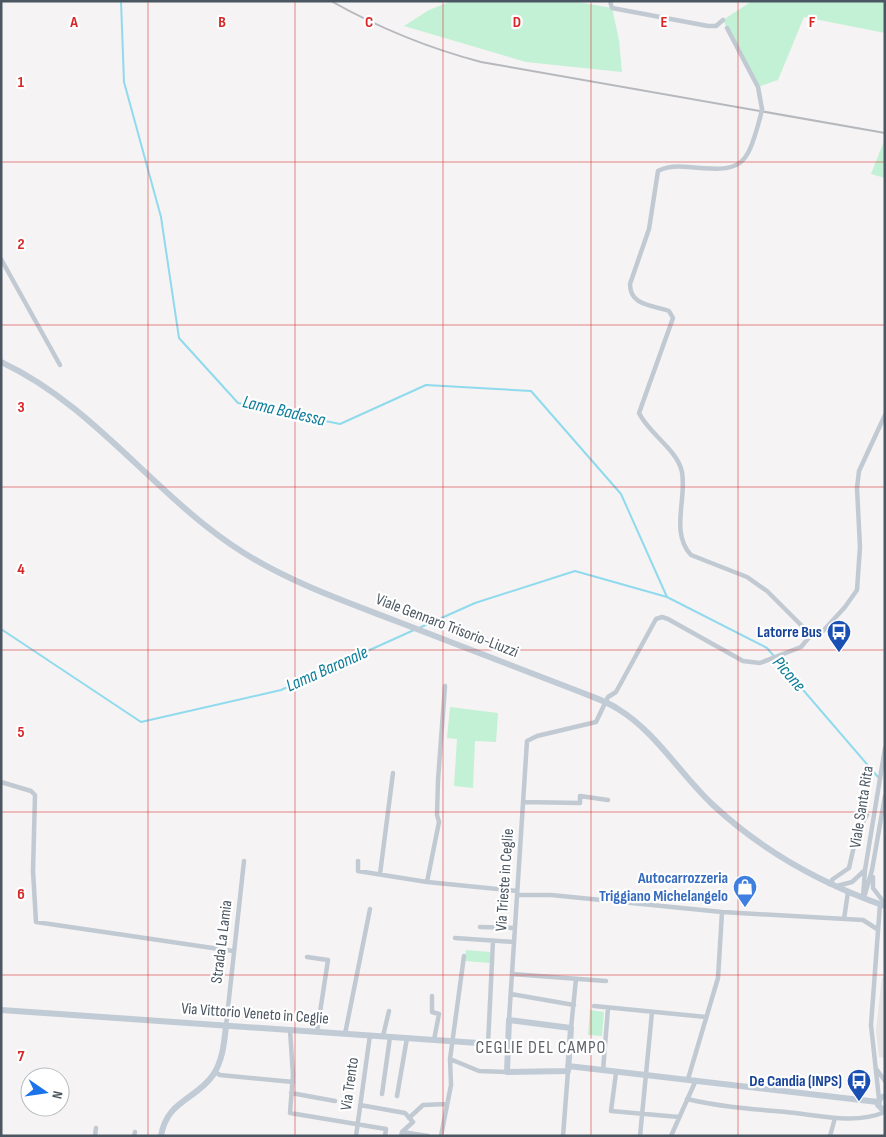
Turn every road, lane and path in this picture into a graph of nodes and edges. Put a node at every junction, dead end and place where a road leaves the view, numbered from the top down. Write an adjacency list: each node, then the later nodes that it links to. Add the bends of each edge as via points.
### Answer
1 (610, 1): 2 (street, via 612,8 708,26 716,26)
2 (723, 20)
3 (726, 28): 8 (street, bridge, via 758,87 762,109 760,118 746,159 736,167 678,166 658,171 649,229 630,284 632,298 672,314 640,413 682,472 680,524 686,549 747,577 767,591)
4 (1, 259): 6 (street)
5 (1, 362): 10 (main road, Viale Gennaro Trisorio-Liuzzi, via 42,384 77,410 169,495 244,553 310,587)
6 (60, 366)
7 (885, 415): 8 (street, via 859,471 857,590 822,631)
8 (811, 635): 10 (street, via 801,647 760,663 743,661 662,617 656,619 616,692 608,697)
9 (445, 686): 25 (street, via 438,780 439,822)
10 (606, 703): 16 (street, Via Trieste in Ceglie, via 596,722 527,741); 26 (main road, Viale Gennaro Trisorio-Liuzzi, via 638,724 711,803 736,824 789,863)
11 (885, 748): 18 (street, Viale Santa Rita)
12 (393, 773): 24 (street)
13 (1, 782): 40 (street, via 32,791 35,795 33,871 36,922)
14 (885, 796): 19 (street, Viale Santa Rita)
15 (608, 800): 16 (street, via 580,796 580,803)
16 (523, 802): 28 (street, Via Trieste in Ceglie)
17 (867, 815): 26 (street, via 856,833 849,868 833,878)
18 (869, 842): 19 (street); 22 (street, Viale Santa Rita)
19 (877, 843): 23 (street, Viale Santa Rita)
20 (244, 861): 40 (street, Strada La Lamia)
21 (358, 861): 24 (street, via 358,871)
22 (865, 870): 26 (street, via 852,882); 29 (street, Viale Santa Rita)
23 (872, 870): 29 (street); 30 (street, via 873,888)
24 (380, 874): 25 (street)
25 (427, 882): 28 (street)
26 (832, 885): 27 (main road, Viale Gennaro Trisorio-Liuzzi)
27 (848, 892): 29 (main road, Viale Gennaro Trisorio-Liuzzi); 33 (street)
28 (517, 893): 32 (street); 35 (street, Via Trieste in Ceglie)
29 (863, 898): 30 (main road, Viale Gennaro Trisorio-Liuzzi)
30 (883, 905): 36 (street)
31 (370, 909): 60 (street)
32 (722, 912): 33 (street); 54 (street, via 718,978)
33 (844, 919): 36 (street, via 862,920)
34 (480, 927): 35 (street)
35 (515, 928): 39 (street, Via Trieste in Ceglie)
36 (878, 929): 71 (street, via 871,1025)
37 (455, 938): 38 (street)
38 (493, 941): 39 (street); 67 (street)
39 (514, 942): 43 (street, Via Trieste in Ceglie)
40 (233, 951): 56 (street, Strada La Lamia)
41 (464, 956): 66 (street)
42 (307, 957): 59 (street, via 328,960)
43 (512, 974): 44 (street); 46 (street, Via Trieste in Ceglie)
44 (576, 979): 45 (street); 48 (street)
45 (606, 981)
46 (511, 994): 48 (street); 55 (street, Via Trieste in Ceglie)
47 (432, 996): 65 (street, via 432,1012 439,1014)
48 (574, 1005): 57 (street)
49 (594, 1006): 50 (street)
50 (608, 1008): 53 (street); 72 (street)
51 (1, 1010): 56 (main road, Via Vittorio Veneto in Ceglie)
52 (389, 1011): 62 (street)
53 (652, 1012): 54 (street); 76 (street)
54 (706, 1017): 77 (street)
55 (509, 1020): 57 (main road); 68 (main road)
56 (226, 1026): 58 (main road, Via Vittorio Veneto in Ceglie); 73 (main road, via 223,1052)
57 (571, 1028): 70 (main road)
58 (290, 1030): 59 (main road, Via Vittorio Veneto in Ceglie); 80 (street)
59 (317, 1032): 60 (main road, Via Vittorio Veneto in Ceglie)
60 (345, 1034): 61 (main road, Via Vittorio Veneto in Ceglie)
61 (370, 1035): 62 (main road, Via Vittorio Veneto in Ceglie); 89 (street, Via Trento)
62 (383, 1036): 63 (main road, Via Vittorio Veneto in Ceglie)
63 (390, 1037): 64 (main road, Via Vittorio Veneto in Ceglie); 82 (street)
64 (407, 1038): 65 (main road, Via Vittorio Veneto in Ceglie); 83 (street)
65 (434, 1040): 66 (main road, Via Vittorio Veneto in Ceglie)
66 (452, 1042): 67 (main road, Via Vittorio Veneto in Ceglie); 69 (street)
67 (488, 1044): 68 (main road, Via Vittorio Veneto in Ceglie)
68 (507, 1045): 74 (main road)
69 (450, 1059): 74 (street, via 479,1070); 88 (street, via 452,1075)
70 (568, 1068): 72 (main road); 74 (main road); 104 (street)
71 (876, 1069): 79 (street); 87 (street)
72 (603, 1071): 75 (main road)
73 (215, 1072): 80 (street); 99 (main road, via 169,1113)
74 (507, 1072)
75 (616, 1073): 76 (main road); 91 (street, via 611,1111)
76 (645, 1075): 77 (main road); 91 (street)
77 (688, 1079): 78 (main road)
78 (696, 1080): 85 (street); 87 (main road)
79 (885, 1081)
80 (293, 1082): 81 (street)
81 (292, 1093): 86 (street); 95 (street, via 290,1113)
82 (382, 1094)
83 (397, 1096)
84 (885, 1096): 87 (main road)
85 (688, 1099): 92 (street); 94 (street, via 731,1108)
86 (335, 1101)
87 (878, 1101): 90 (main road, via 879,1109)
88 (447, 1104): 93 (street, via 422,1105); 103 (street)
89 (360, 1105): 93 (street, via 405,1113); 95 (street, Via Trento)
90 (885, 1112): 94 (street, via 874,1116)
91 (642, 1114): 92 (street); 105 (street)
92 (679, 1117): 106 (street)
93 (409, 1118): 97 (street, via 413,1122)
94 (835, 1118): 107 (street)
95 (358, 1124): 100 (street, Via Trento); 101 (street, via 386,1129)
96 (96, 1128): 98 (street)
97 (401, 1134): 102 (street)
98 (95, 1136)
99 (160, 1136)
100 (356, 1136)
101 (386, 1136)
102 (428, 1136)
103 (441, 1136)
104 (563, 1136)
105 (640, 1136)
106 (671, 1136)
107 (830, 1136)

